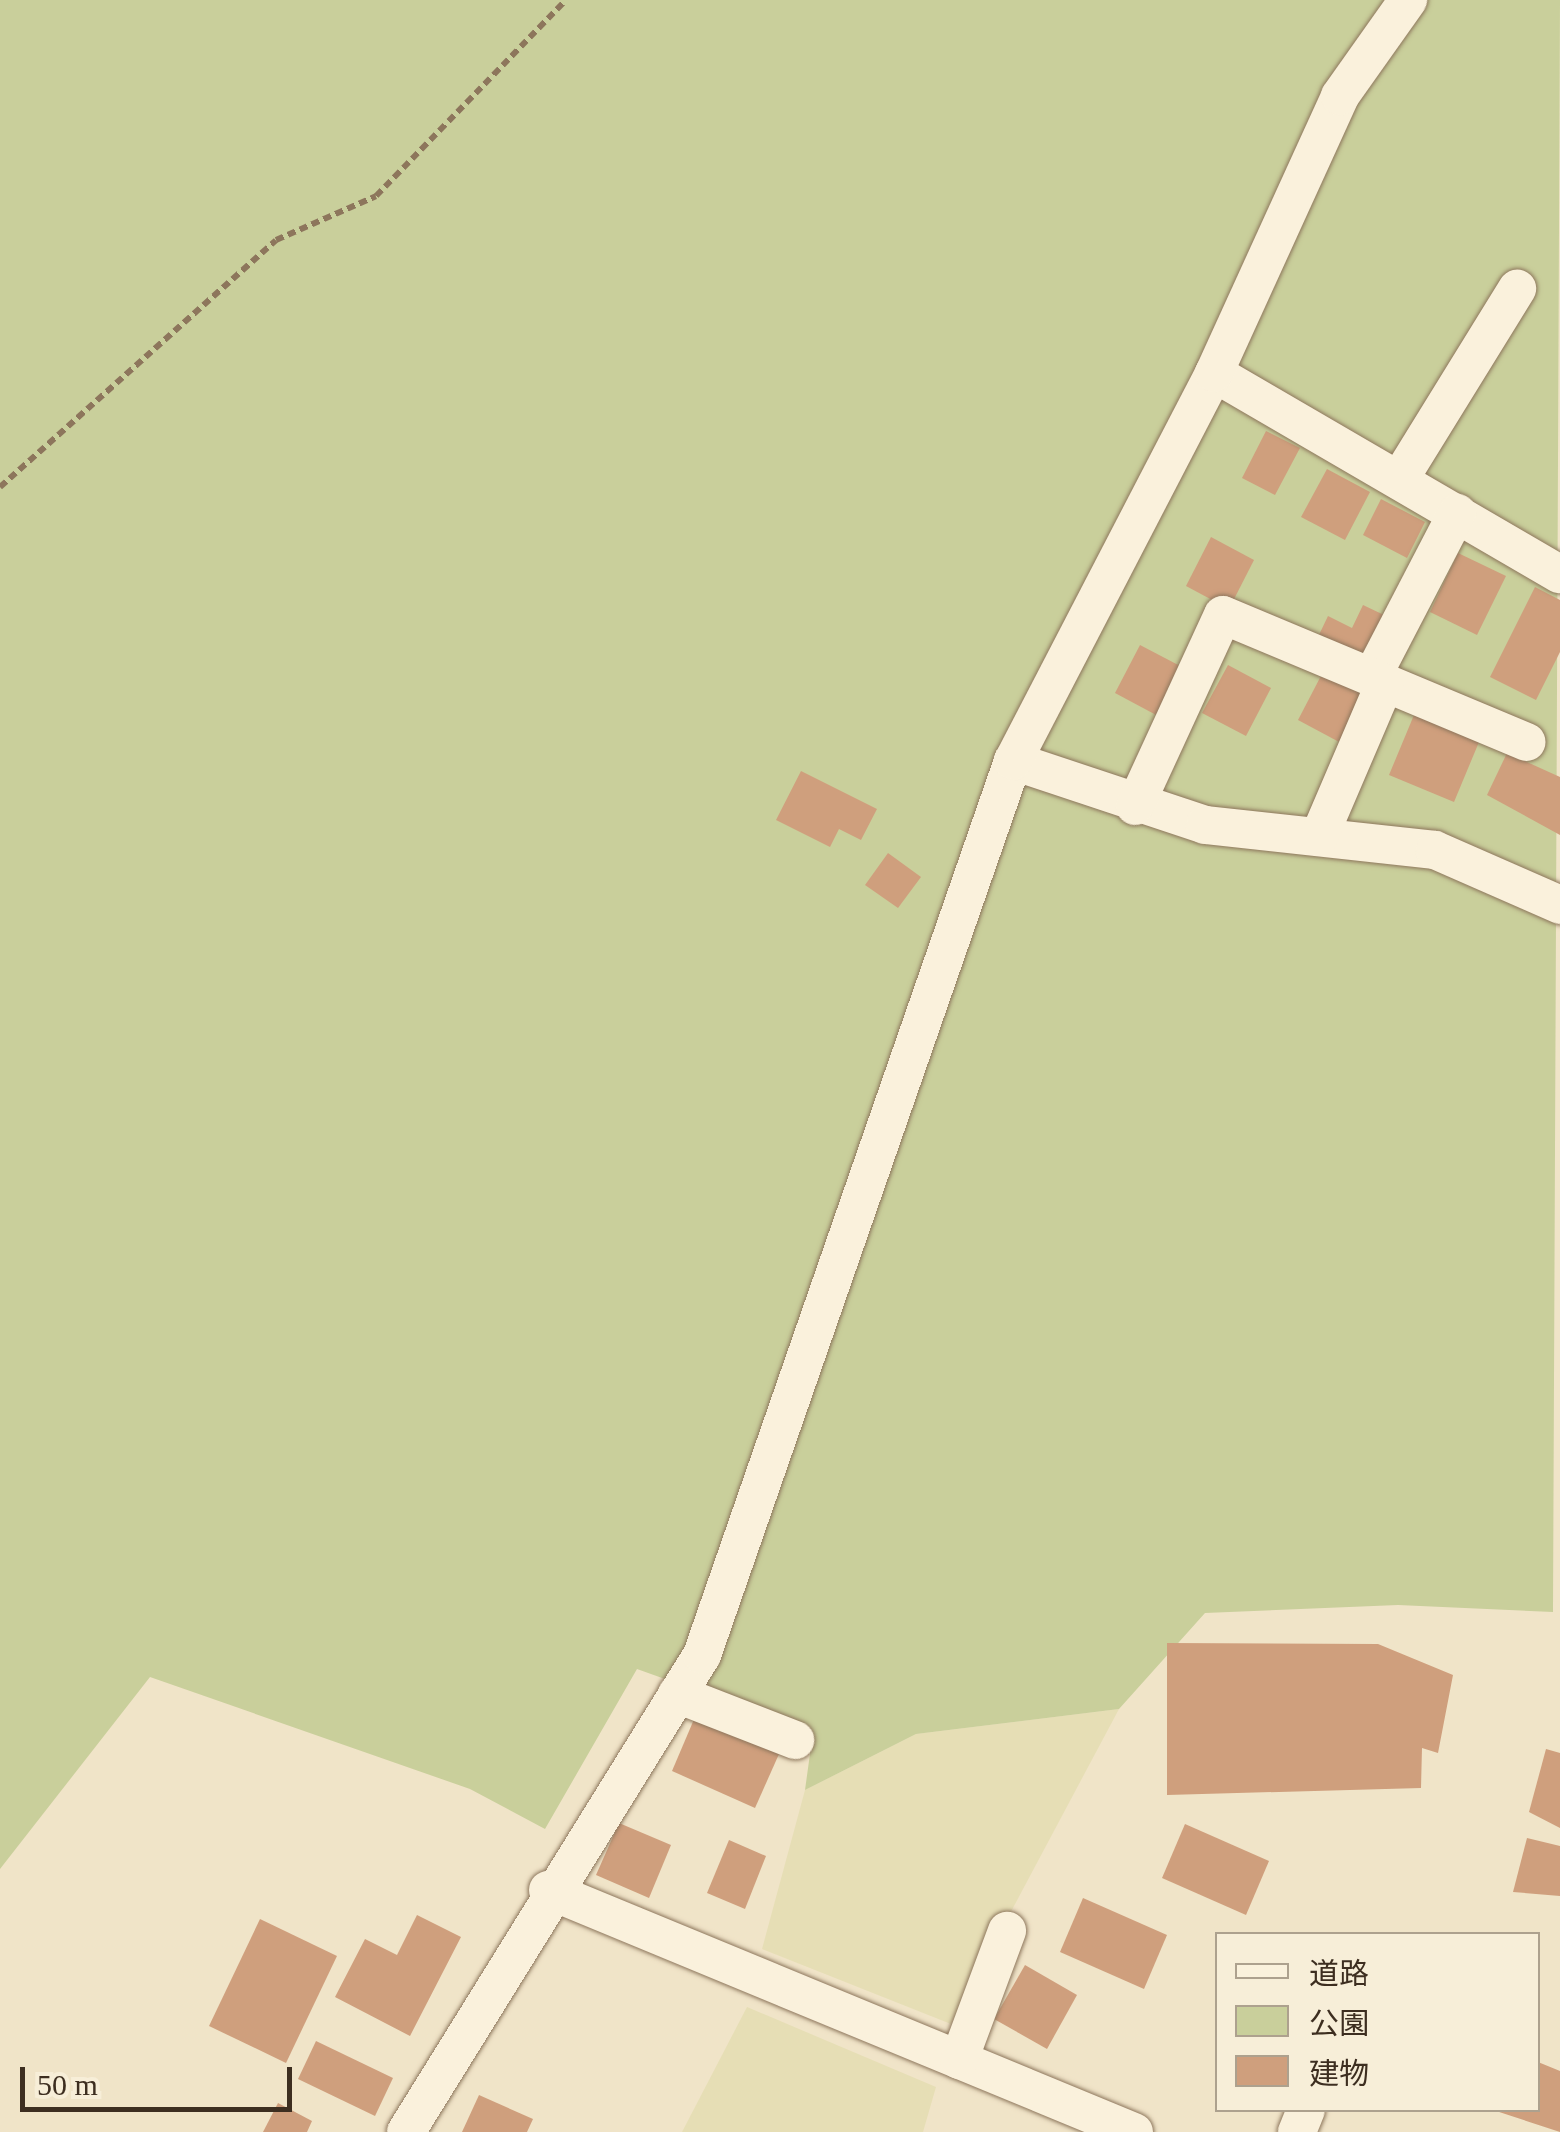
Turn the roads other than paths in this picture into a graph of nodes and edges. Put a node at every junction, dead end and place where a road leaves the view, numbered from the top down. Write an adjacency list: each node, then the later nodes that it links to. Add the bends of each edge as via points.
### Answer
1 (1408, 0): 3 (street, via 1340,96)
2 (1517, 289): 4 (street)
3 (1214, 373): 4 (street); 9 (street)
4 (1399, 480): 5 (street)
5 (1458, 513): 6 (street); 7 (street)
6 (1560, 574)
7 (1378, 680): 8 (street); 10 (street, via 1224,615); 11 (street)
8 (1527, 742)
9 (1013, 761): 10 (street); 13 (street, via 702,1656)
10 (1135, 806): 11 (street, via 1204,825)
11 (1320, 837): 12 (street, via 1435,850)
12 (1560, 905)
13 (677, 1694): 14 (street); 15 (street)
14 (795, 1740)
15 (548, 1890): 17 (street); 18 (street)
16 (1007, 1931): 17 (street)
17 (960, 2060): 19 (street)
18 (406, 2132)
19 (1134, 2132)

